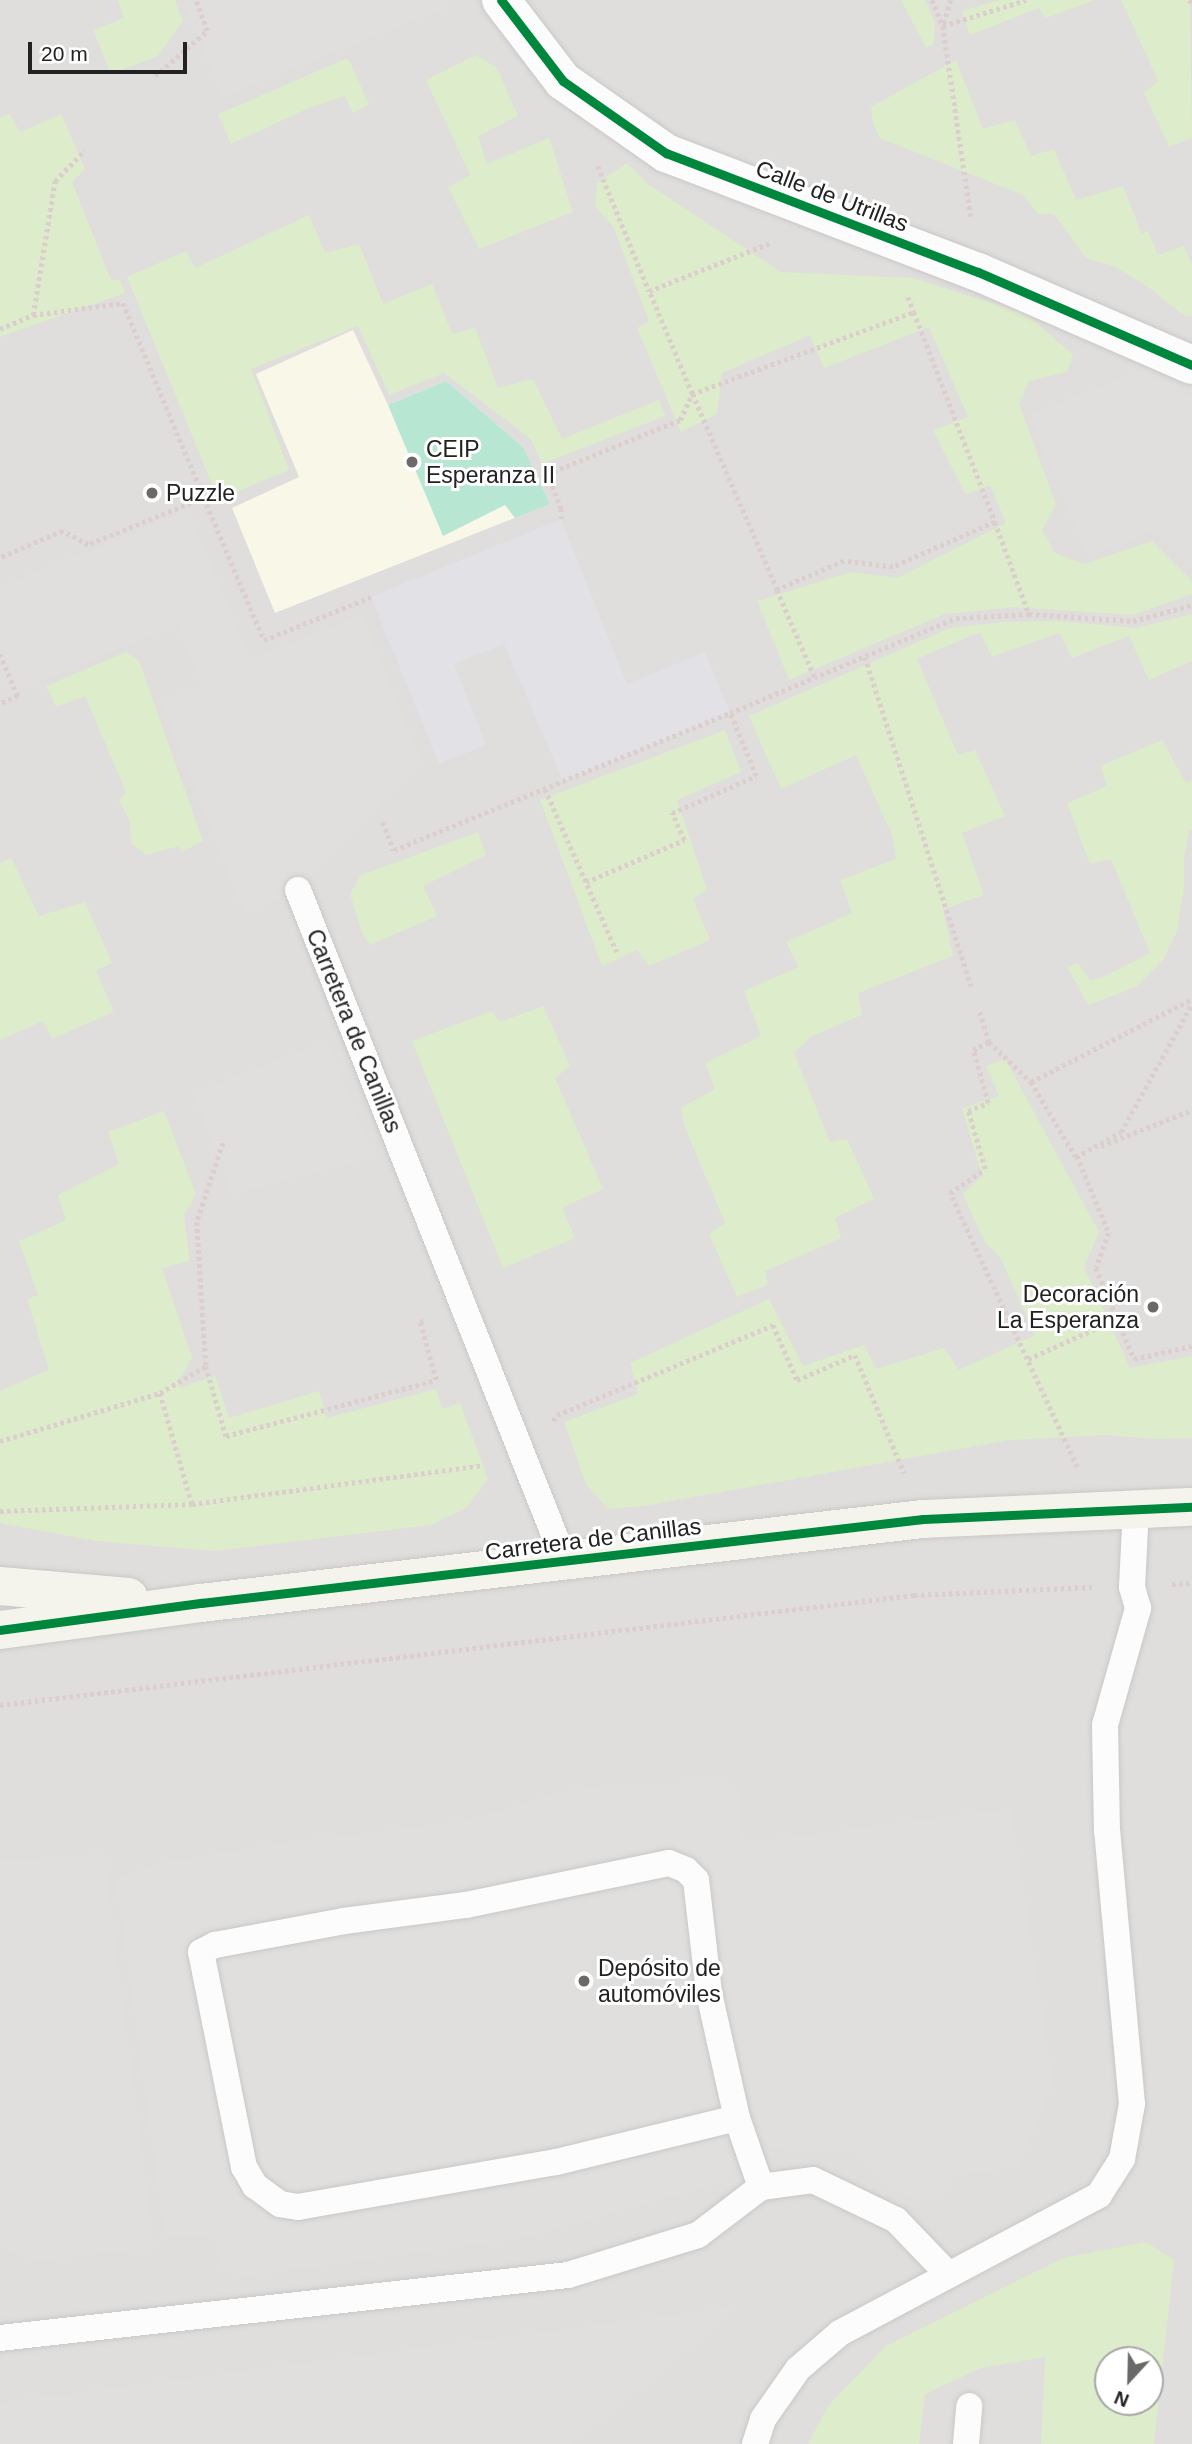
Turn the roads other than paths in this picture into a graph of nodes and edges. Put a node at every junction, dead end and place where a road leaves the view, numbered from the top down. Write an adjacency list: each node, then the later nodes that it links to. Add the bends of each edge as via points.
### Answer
1 (501, 0): 2 (street, Calle de Utrillas, via 563,81 666,153 978,272)
2 (1192, 365)
3 (298, 890): 6 (lane, Carretera de Canillas)
4 (1192, 1507): 5 (street, Carretera de Canillas)
5 (1136, 1509): 6 (street, Carretera de Canillas, via 923,1519); 12 (lane, via 1132,1587 1138,1608 1105,1724 1107,1831 1132,2104 1122,2159 1099,2195)
6 (565, 1562): 8 (street, Carretera de Canillas)
7 (0, 1586): 8 (street, Carretera de Canillas)
8 (201, 1603): 9 (street, Carretera de Canillas)
9 (0, 1630)
10 (737, 2118): 10 (lane, via 709,1993 696,1880 669,1863 466,1905 215,1945 201,1952 244,2167 255,2186 280,2204 298,2207 556,2162); 11 (lane)
11 (761, 2187): 12 (lane, via 813,2180 895,2220); 13 (lane, via 698,2235 568,2275)
12 (949, 2276): 15 (lane, via 840,2333 798,2369 763,2419)
13 (0, 2337)
14 (969, 2406): 16 (lane)
15 (755, 2444)
16 (966, 2444)

